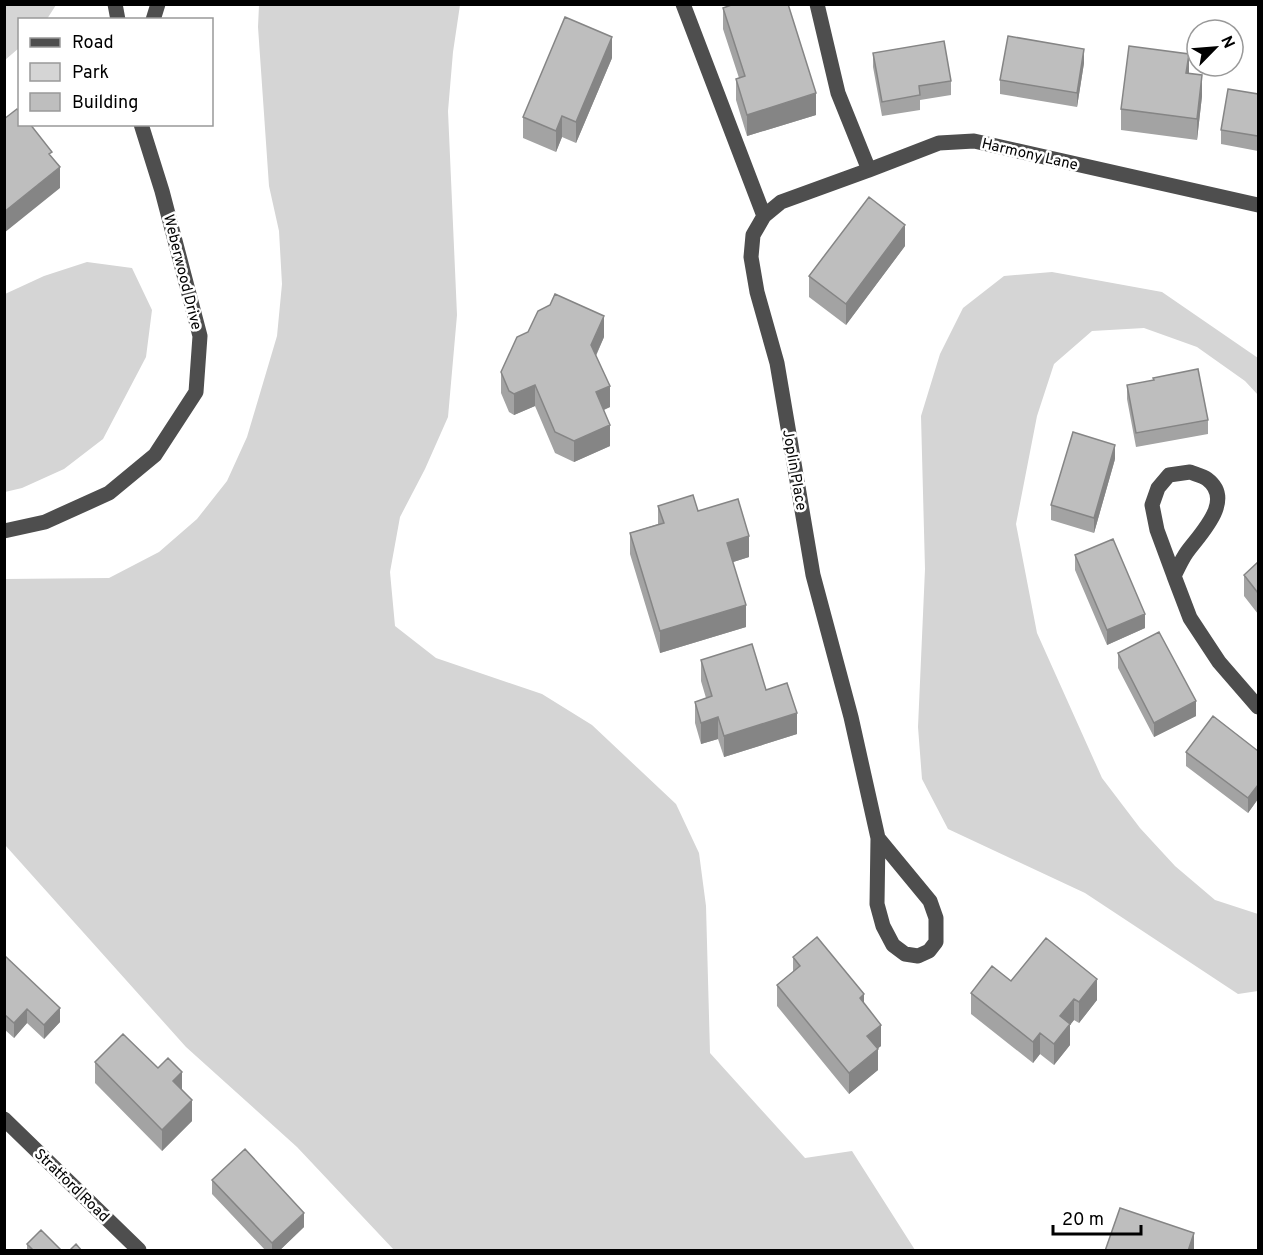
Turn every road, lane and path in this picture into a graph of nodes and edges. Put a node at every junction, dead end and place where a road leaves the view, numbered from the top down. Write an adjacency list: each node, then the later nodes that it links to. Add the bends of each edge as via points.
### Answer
1 (683, 4): 6 (street)
2 (817, 4): 4 (street, via 838,93)
3 (142, 126): 7 (street, Weberwood Drive, via 200,336 196,392 155,455 109,493 45,522)
4 (869, 170): 5 (street, Harmony Lane, via 939,143 974,141); 6 (street, Joplin Place, via 781,202)
5 (1258, 206)
6 (765, 216): 10 (street, Joplin Place, via 753,235 751,257 777,363 813,575)
7 (4, 531)
8 (1174, 576): 8 (street, via 1156,530 1152,505 1158,488 1169,475 1190,472 1207,479 1216,490 1218,503 1206,529 1186,553); 9 (street, via 1190,618 1219,662)
9 (1258, 707)
10 (878, 838): 10 (street, Joplin Place, via 882,926 893,945 905,954 918,956 936,942 936,918 930,901)
11 (4, 1119): 12 (street, Stratford Road)
12 (139, 1251)

